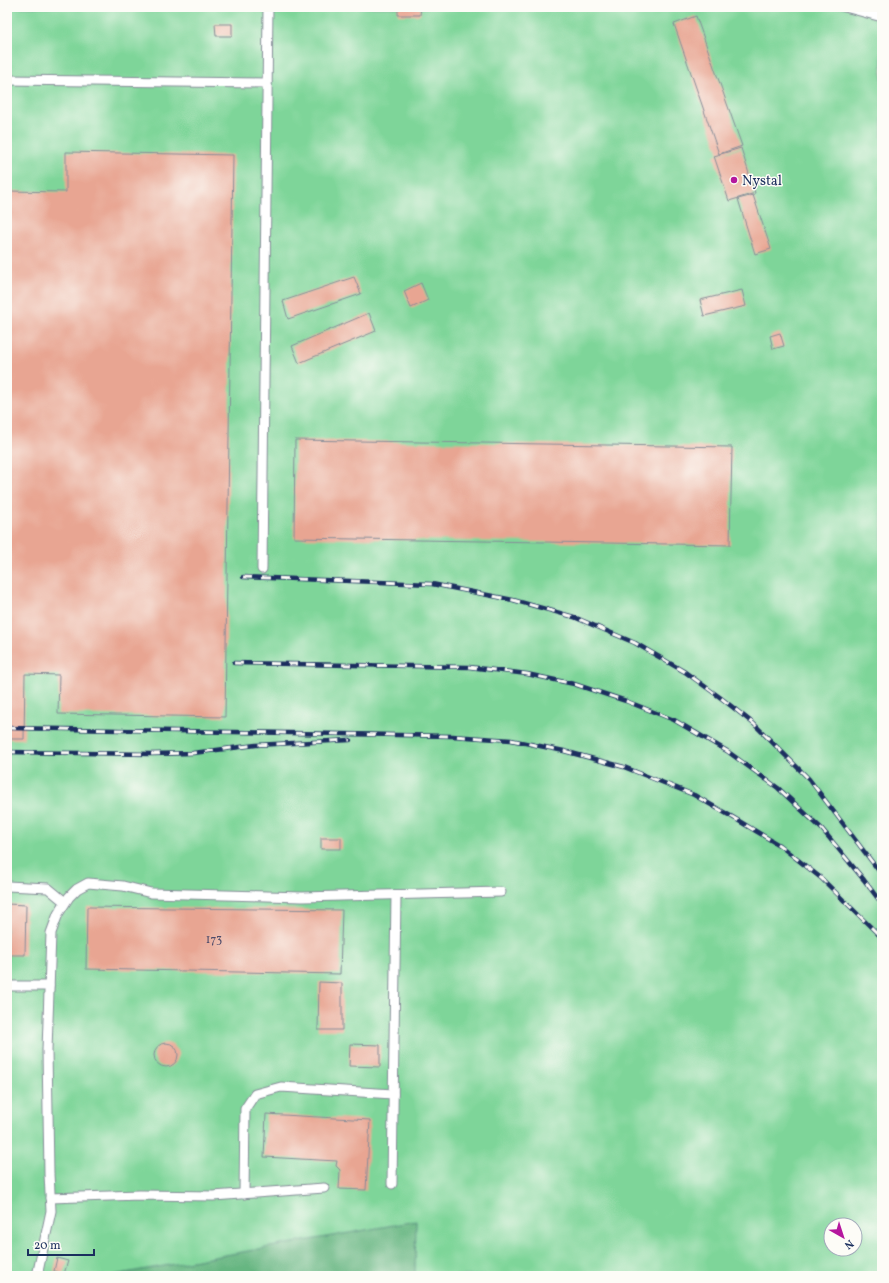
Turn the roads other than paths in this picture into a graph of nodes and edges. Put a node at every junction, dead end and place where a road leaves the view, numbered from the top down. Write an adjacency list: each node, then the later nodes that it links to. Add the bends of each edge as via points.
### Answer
1 (268, 7): 5 (lane)
2 (850, 8): 3 (lane)
3 (882, 17)
4 (7, 80): 5 (lane)
5 (267, 83): 6 (lane)
6 (262, 569)
7 (7, 886): 10 (lane, via 48,888)
8 (501, 892): 9 (lane)
9 (396, 895): 10 (lane, via 302,897 151,893 123,886 88,883 77,889); 13 (lane)
10 (65, 902): 12 (lane, via 51,933)
11 (7, 986): 12 (lane)
12 (50, 986): 17 (lane, via 47,1050)
13 (393, 1094): 14 (lane); 16 (lane, via 281,1087 255,1094 245,1108)
14 (392, 1184)
15 (324, 1188): 16 (lane)
16 (244, 1194): 17 (lane)
17 (50, 1198): 18 (lane, via 51,1211)
18 (37, 1276)

